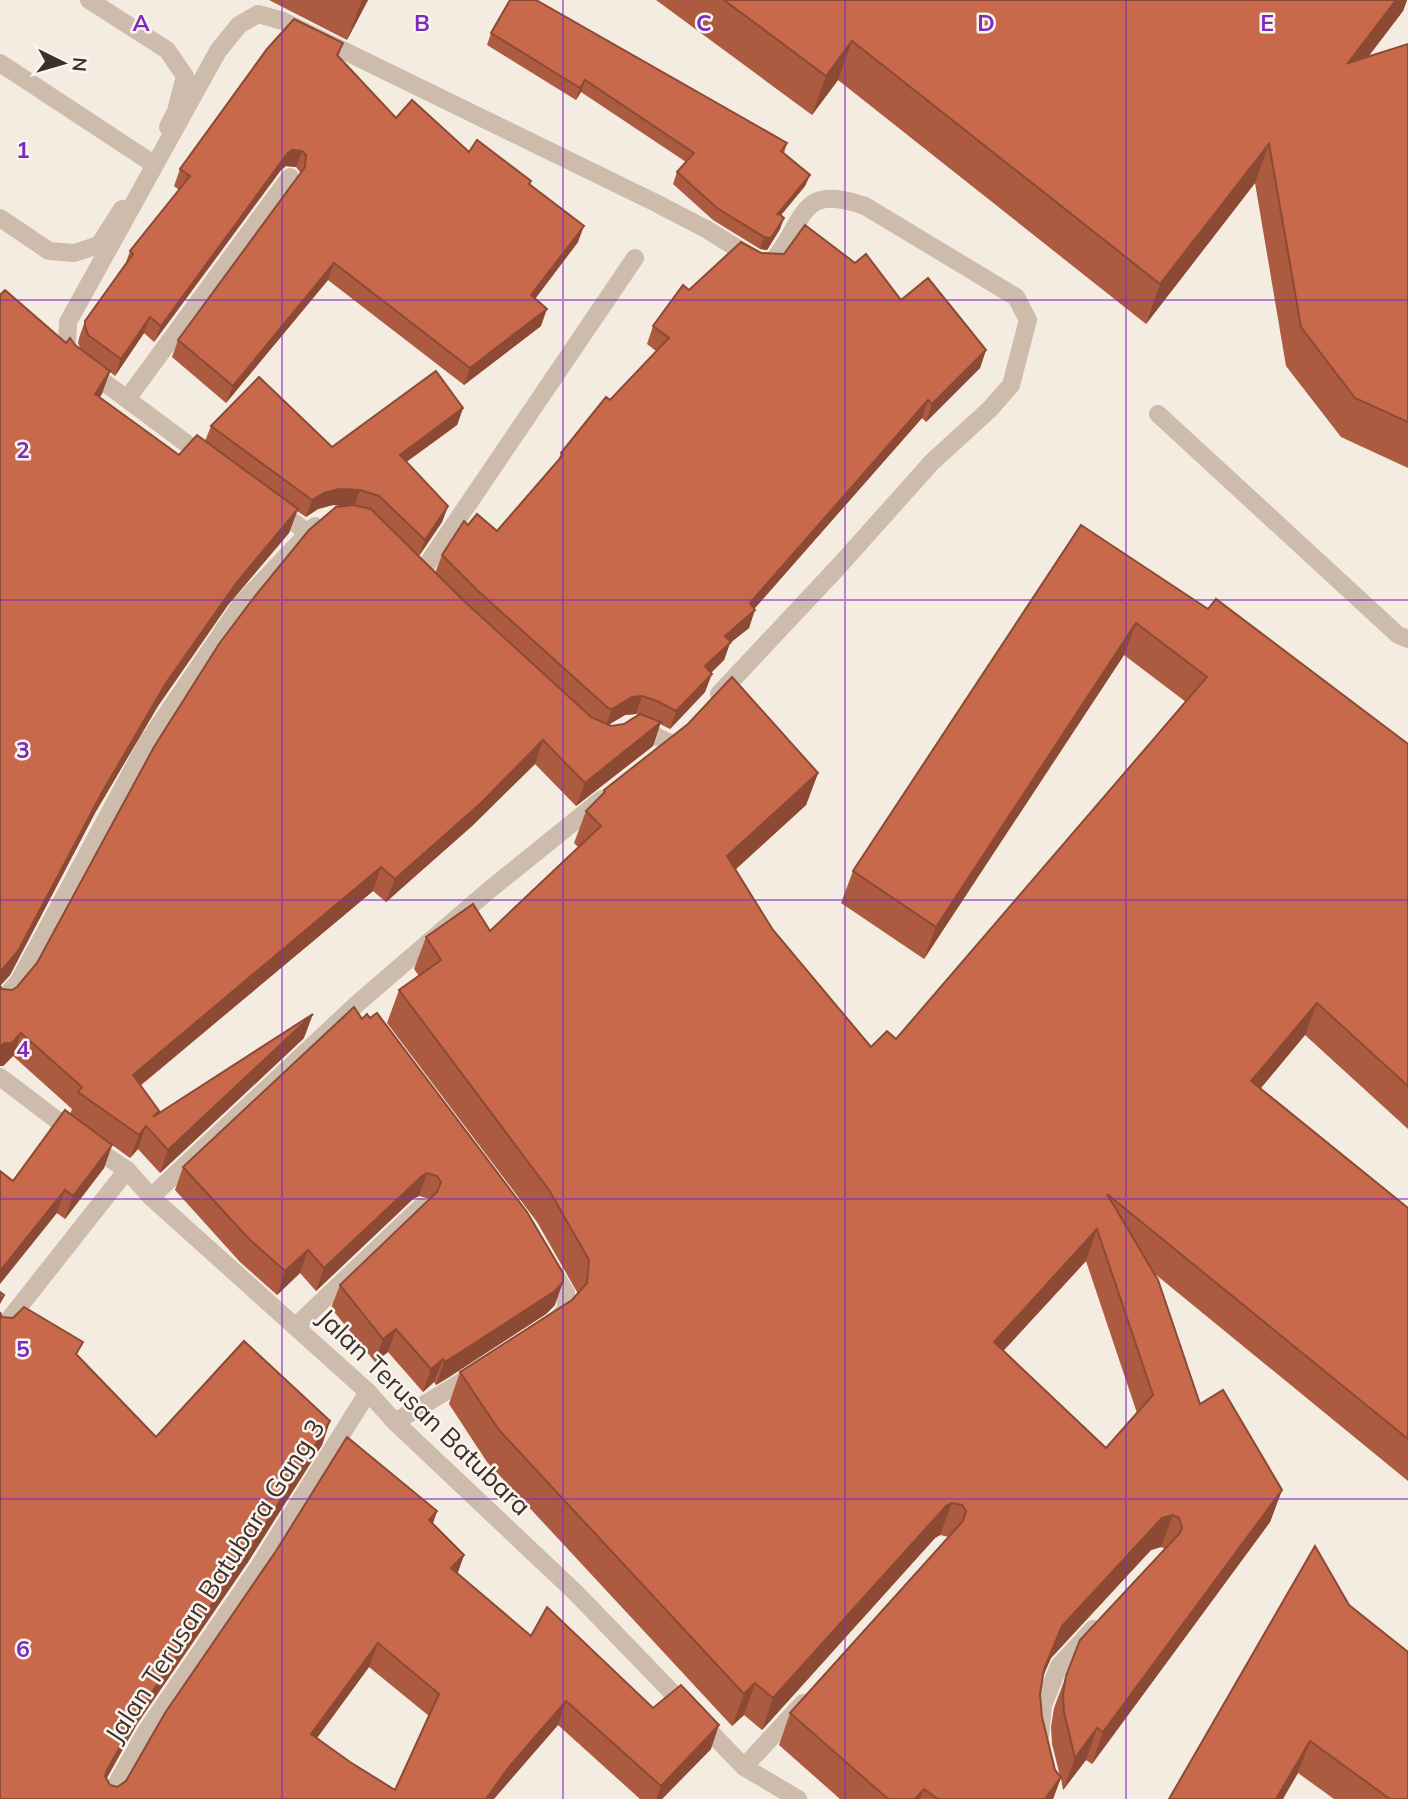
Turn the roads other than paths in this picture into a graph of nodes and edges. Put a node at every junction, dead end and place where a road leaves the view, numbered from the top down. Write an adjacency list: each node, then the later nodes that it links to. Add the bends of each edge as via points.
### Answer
1 (89, 0): 3 (street, via 167,50 185,76 176,111)
2 (0, 63): 3 (street)
3 (152, 163): 5 (street, via 99,246 74,253 49,251)
4 (290, 177): 7 (street)
5 (0, 218)
6 (635, 258): 13 (street)
7 (127, 398): 9 (street); 15 (street, via 73,359 67,345 68,322 218,51 239,25 258,14 283,21 656,203 756,260 772,262 807,207 823,197 865,206 1016,297 1028,320 1011,385 932,462)
8 (1158, 414): 14 (street, via 1398,635)
9 (217, 466)
10 (262, 499): 12 (street)
11 (330, 518): 12 (street)
12 (306, 532): 19 (street, via 242,603 147,743 19,981)
13 (420, 575)
14 (1408, 639)
15 (709, 704)
16 (619, 732): 17 (street, via 629,726 640,727)
17 (670, 744)
18 (616, 788): 22 (street, via 488,891)
19 (0, 1003)
20 (0, 1077): 21 (street, Jalan Terusan Batubara)
21 (127, 1170): 22 (street, Jalan Terusan Batubara); 26 (street)
22 (151, 1197): 25 (street, Jalan Terusan Batubara)
23 (421, 1207): 25 (street)
24 (540, 1250): 27 (street, via 566,1293 566,1309)
25 (296, 1326): 29 (street, Jalan Terusan Batubara)
26 (0, 1331)
27 (543, 1331)
28 (487, 1366): 30 (street)
29 (368, 1392): 30 (street, Jalan Terusan Batubara); 35 (street, Jalan Terusan Batubara Gang 3)
30 (395, 1422): 34 (street, Jalan Terusan Batubara, via 576,1593)
31 (1104, 1617): 33 (street, via 1059,1666 1043,1705)
32 (817, 1688): 34 (street)
33 (1044, 1757)
34 (744, 1767): 36 (street, Jalan Terusan Batubara)
35 (108, 1799)
36 (798, 1799)

